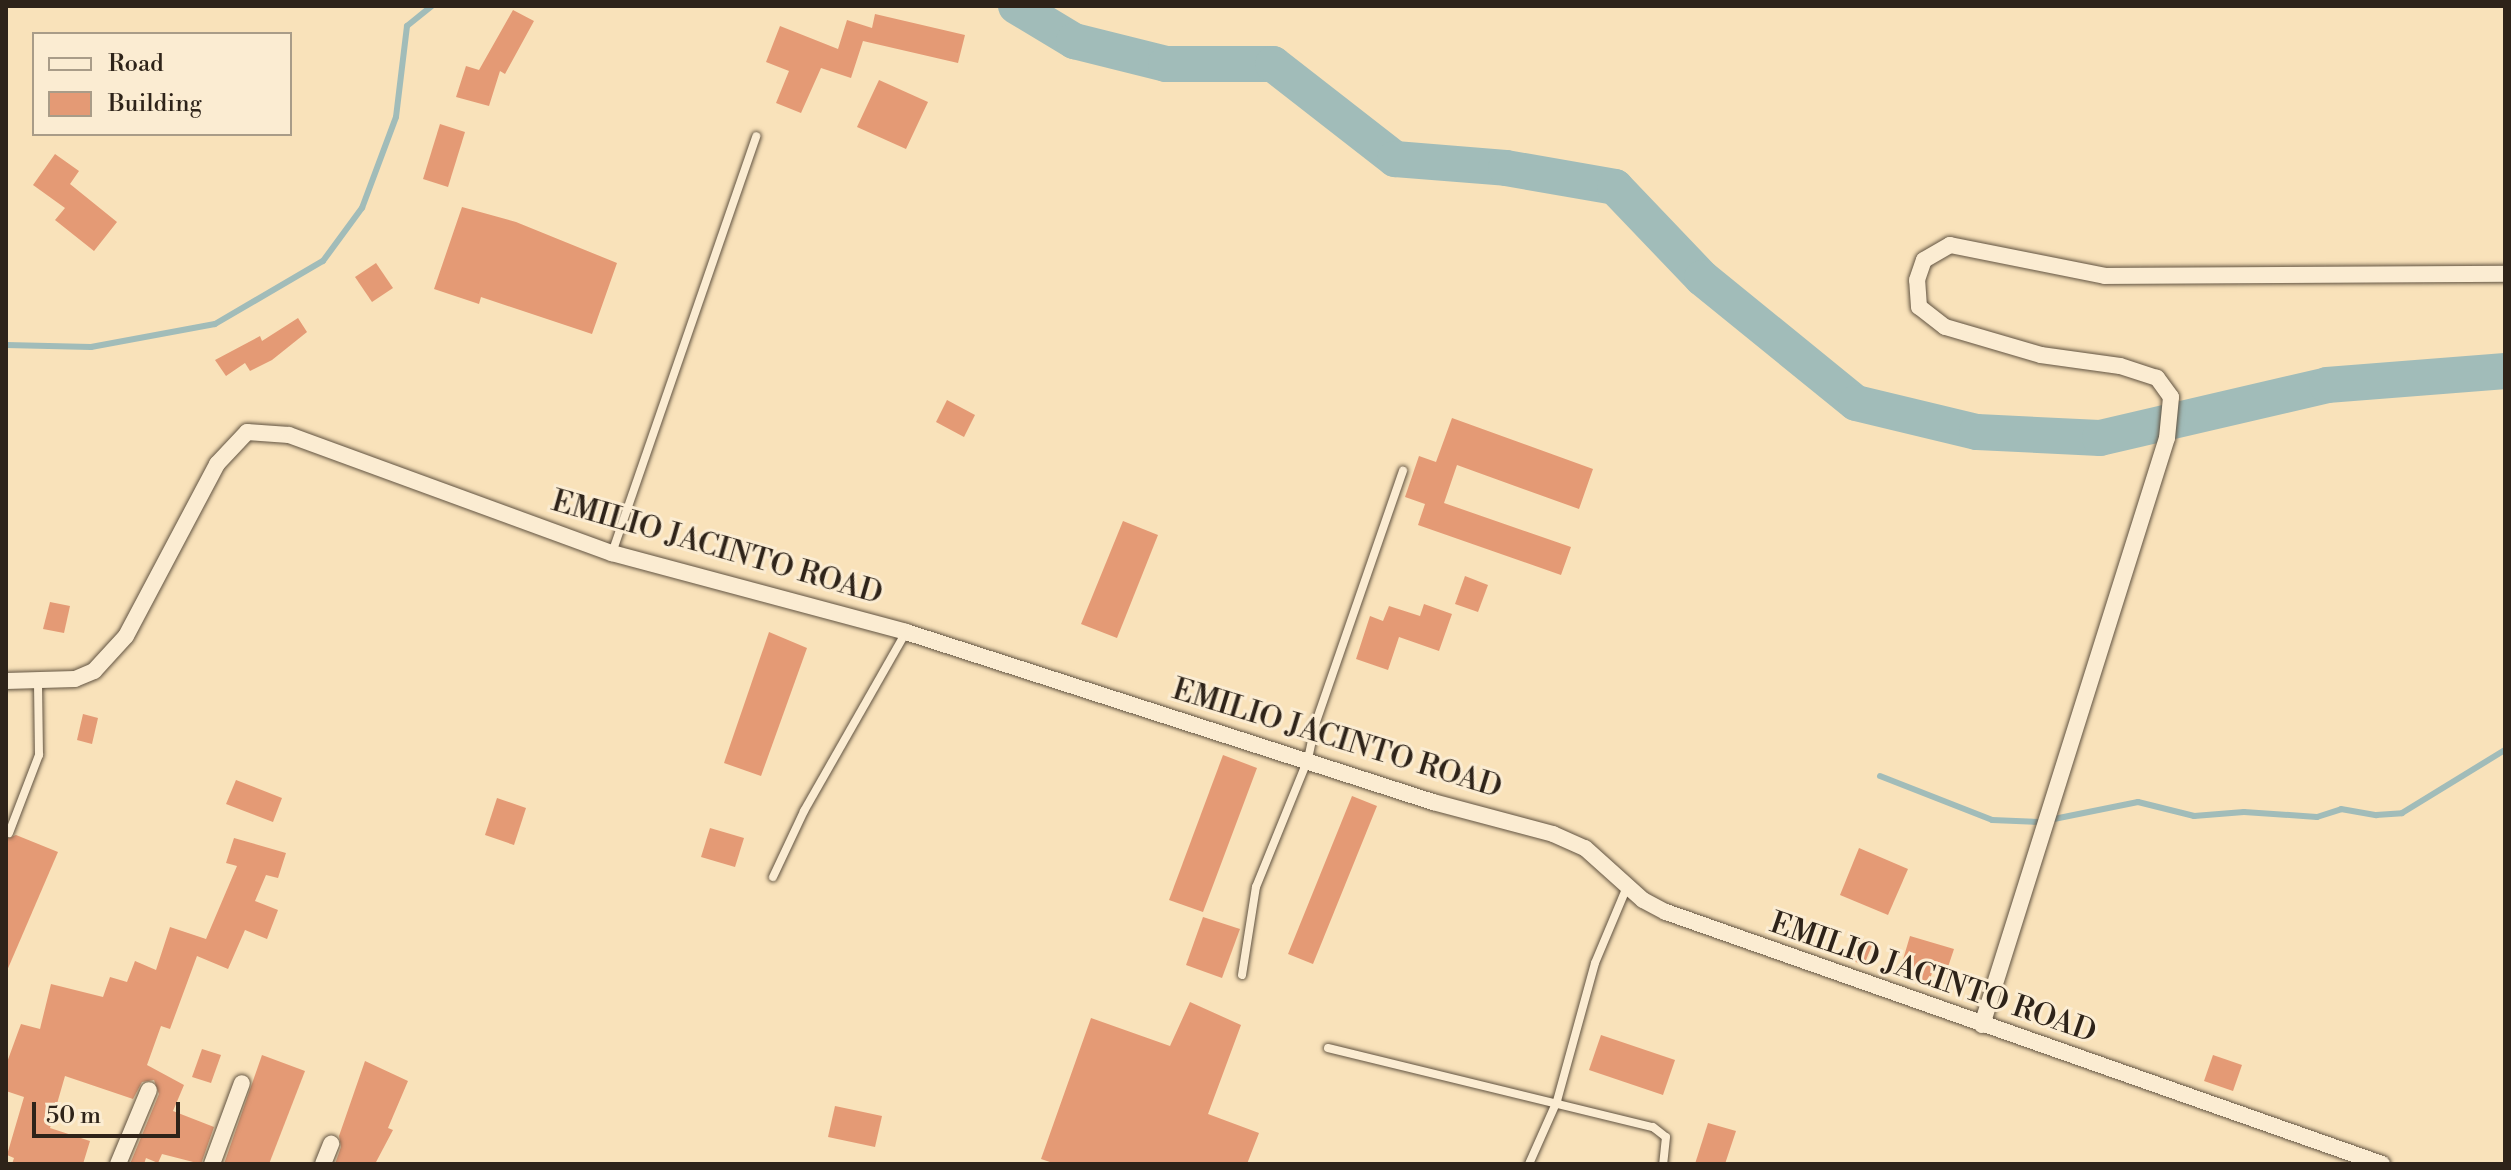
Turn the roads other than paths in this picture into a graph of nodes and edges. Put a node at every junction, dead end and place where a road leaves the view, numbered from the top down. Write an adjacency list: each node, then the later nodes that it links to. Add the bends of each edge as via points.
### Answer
1 (756, 136): 4 (lane)
2 (2505, 274): 13 (street, via 2105,276 1950,245 1924,260 1917,280 1919,307 1945,327 2041,355 2120,366 2157,378 2171,397 2167,438)
3 (1403, 471): 8 (lane)
4 (612, 553): 5 (street, EMILIO JACINTO ROAD); 7 (street, EMILIO JACINTO ROAD, via 289,435 247,432 217,464 126,636 94,671 75,679)
5 (906, 632): 8 (street, EMILIO JACINTO ROAD); 10 (lane, via 804,811)
6 (6, 681): 7 (street)
7 (38, 681): 9 (lane, via 39,755)
8 (1308, 759): 11 (street, EMILIO JACINTO ROAD, via 1553,834 1585,848); 12 (lane, via 1256,887)
9 (9, 833)
10 (773, 877)
11 (1627, 887): 13 (street, EMILIO JACINTO ROAD, via 1666,912); 17 (lane, via 1595,963)
12 (1242, 975)
13 (1982, 1025): 24 (street, EMILIO JACINTO ROAD)
14 (1328, 1048): 17 (lane)
15 (242, 1083): 20 (street)
16 (149, 1090): 19 (street)
17 (1557, 1101): 22 (lane); 23 (lane, via 1653,1127 1666,1137)
18 (331, 1144): 21 (street)
19 (118, 1164)
20 (212, 1164)
21 (323, 1164)
22 (1529, 1164)
23 (1663, 1164)
24 (2382, 1164)

